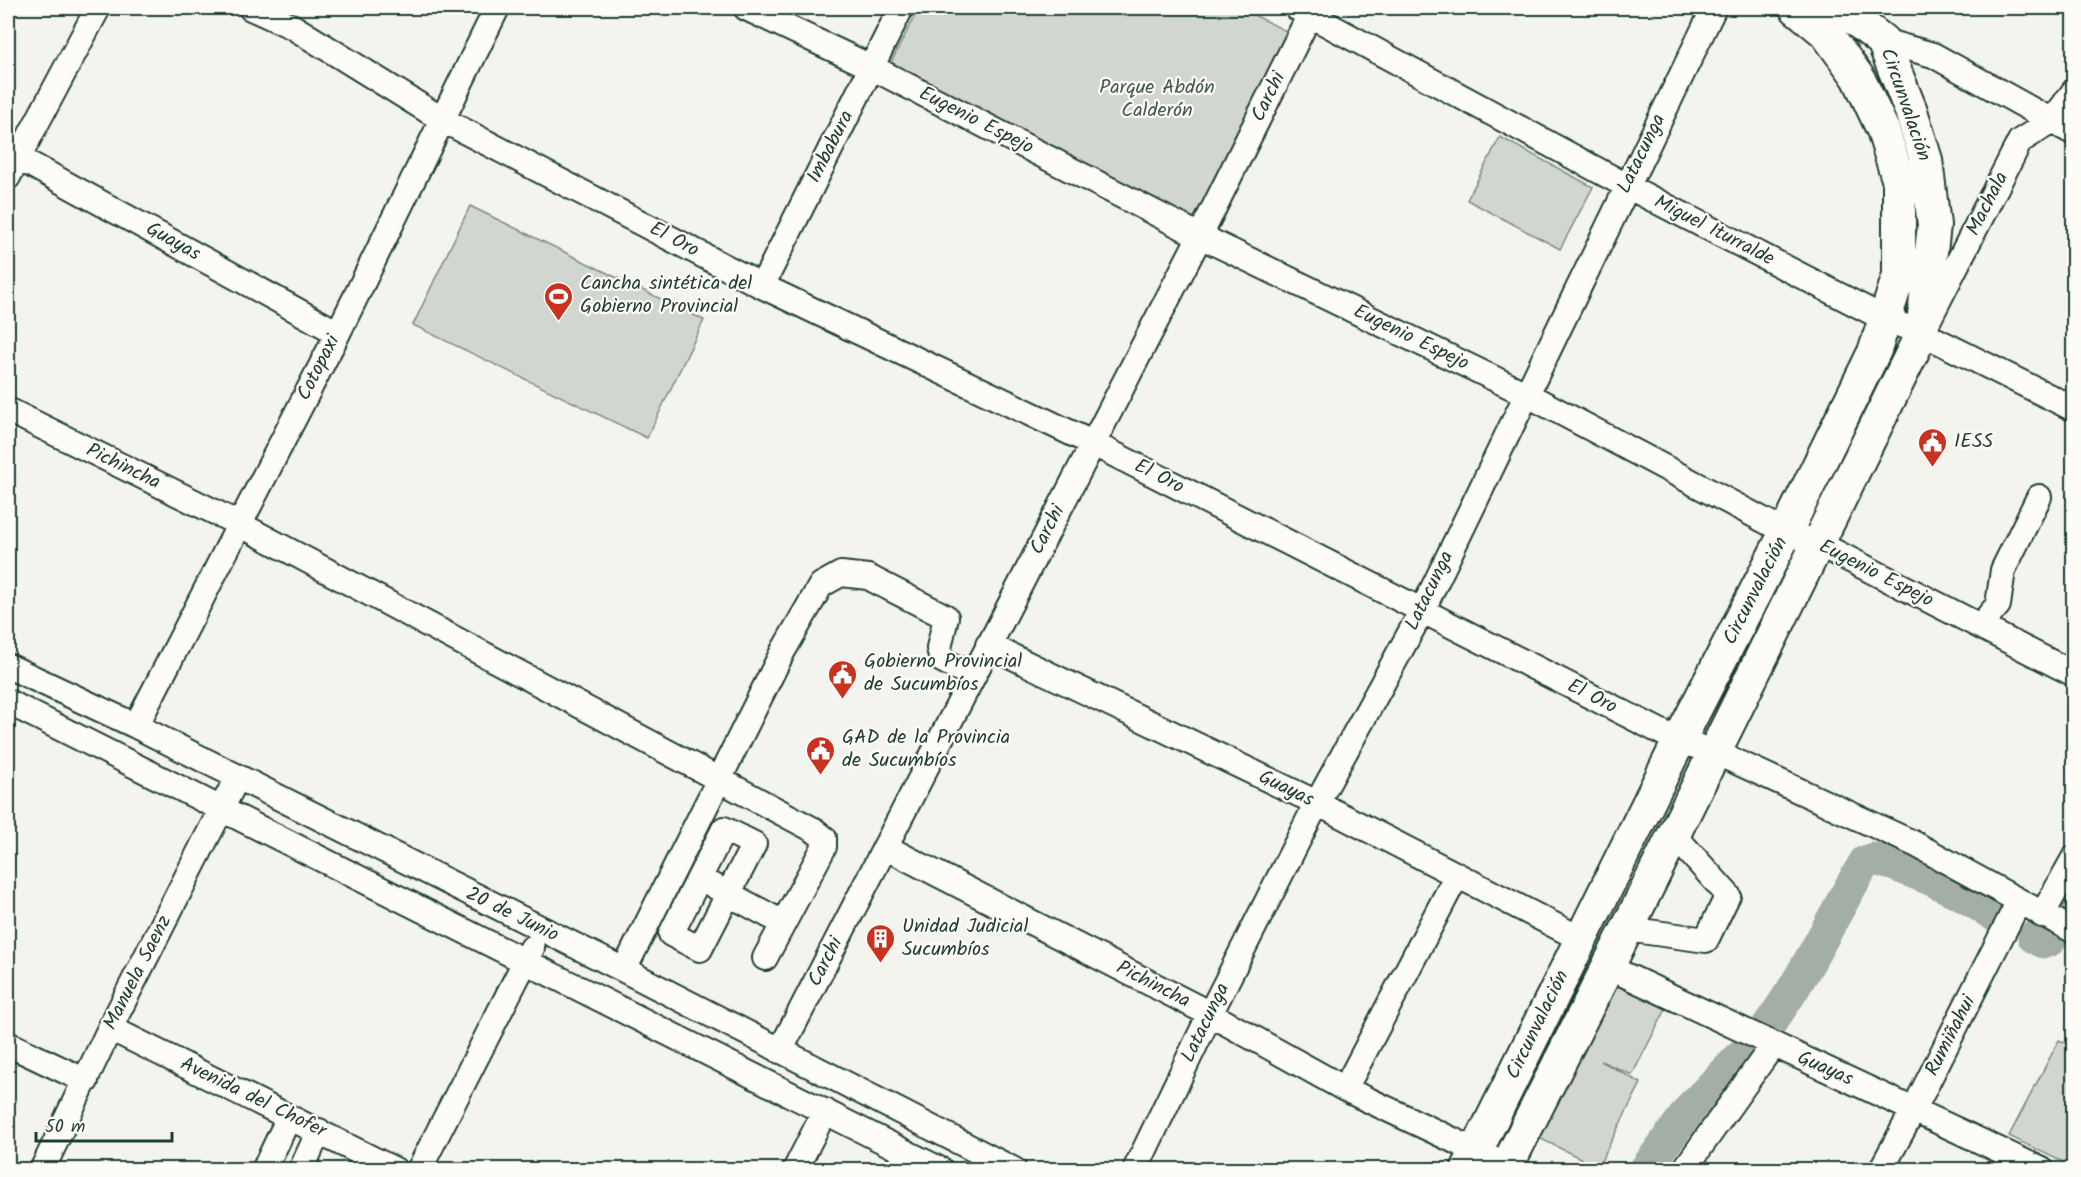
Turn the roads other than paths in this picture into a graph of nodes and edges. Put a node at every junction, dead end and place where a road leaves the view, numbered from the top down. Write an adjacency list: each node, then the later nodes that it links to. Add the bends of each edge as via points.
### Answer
1 (98, 8): 16 (street)
2 (251, 8): 13 (street, El Oro, via 293,27)
3 (497, 8): 13 (street, Cotopaxi)
4 (746, 8): 11 (street, Eugenio Espejo)
5 (901, 8): 11 (street, Imbabura)
6 (1714, 8): 17 (street, Latacunga)
7 (1796, 8): 20 (main road, Circunvalación, via 1826,33 1858,77 1883,130 1899,182 1899,275)
8 (1840, 8): 10 (main road, Circunvalación)
9 (1307, 10): 17 (street, Miguel Iturralde); 18 (street, Carchi)
10 (1884, 40): 14 (street, via 1933,55); 22 (main road, Circunvalación, via 1926,160 1934,225)
11 (871, 67): 18 (street, Eugenio Espejo); 19 (street, Imbabura)
12 (2073, 91): 14 (street, Machala)
13 (444, 120): 19 (street, El Oro); 21 (street, Cotopaxi)
14 (2052, 121): 15 (street); 22 (street, Machala, via 2020,141)
15 (2073, 133)
16 (11, 162): 21 (street, Guayas)
17 (1627, 186): 20 (street, Miguel Iturralde); 23 (street, Latacunga)
18 (1200, 236): 23 (street, Eugenio Espejo); 26 (street, Carchi)
19 (762, 286): 26 (street, El Oro)
20 (1885, 319): 22 (street, Miguel Iturralde); 29 (main road, Circunvalación, via 1875,350)
21 (338, 333): 28 (street, Cotopaxi)
22 (1922, 333): 24 (street, Miguel Iturralde); 30 (main road, Circunvalación)
23 (1526, 394): 29 (street, Eugenio Espejo); 31 (street, Latacunga)
24 (2073, 409)
25 (8, 410): 28 (street, Pichincha)
26 (1092, 443): 31 (street, El Oro); 33 (street, Carchi)
27 (2039, 497): 32 (street, via 2003,570 1998,605)
28 (239, 524): 38 (street, Cotopaxi); 42 (street, Pichincha)
29 (1786, 532): 30 (street, Eugenio Espejo); 39 (main road, Circunvalación)
30 (1819, 544): 32 (street, Eugenio Espejo); 40 (main road, Circunvalación)
31 (1422, 611): 39 (street, El Oro); 43 (street, Latacunga)
32 (1980, 626): 35 (street, Eugenio Espejo)
33 (988, 645): 36 (street, Carchi); 43 (street, Guayas)
34 (8, 666): 38 (street, 20 de Junio)
35 (2073, 674)
36 (973, 676): 42 (street, via 942,660 939,648 946,617 868,577 841,574 821,585 783,651); 46 (street, Carchi)
37 (8, 702): 44 (street, 20 de Junio)
38 (136, 726): 41 (street, 20 de Junio)
39 (1679, 741): 40 (street, El Oro); 58 (main road, Circunvalación)
40 (1715, 752): 45 (main road, Circunvalación); 52 (street, El Oro, via 1915,844)
41 (237, 778): 44 (street, Manuela Saenz); 55 (street, 20 de Junio)
42 (720, 778): 48 (street); 54 (street, Pichincha, via 824,838 824,847)
43 (1317, 803): 49 (street, Guayas); 63 (street, Latacunga)
44 (221, 810): 60 (street, 20 de Junio); 64 (street, Manuela Saenz)
45 (1674, 835): 56 (main road, Circunvalación); 56 (street, via 1728,895 1706,940)
46 (885, 847): 63 (street, Pichincha); 67 (street, Carchi)
47 (2073, 858): 53 (street)
48 (675, 866): 50 (street); 62 (street)
49 (1457, 875): 58 (street, Guayas); 70 (street)
50 (699, 878): 51 (street); 51 (street, via 724,829 754,844); 51 (street, via 671,934 700,949)
51 (728, 894): 54 (street)
52 (2019, 901): 53 (street, El Oro); 72 (street, Rumiñahui)
53 (2042, 915): 57 (street, El Oro)
54 (783, 923): 59 (street)
55 (540, 929): 60 (street); 62 (street, 20 de Junio)
56 (1627, 929): 61 (main road, Circunvalación)
57 (2073, 931)
58 (1581, 939): 76 (main road, Circunvalación)
59 (765, 958)
60 (525, 961): 71 (street, 20 de Junio); 82 (street)
61 (1608, 967): 66 (street, Guayas); 78 (main road, Circunvalación)
62 (624, 970): 67 (street, 20 de Junio)
63 (1210, 1014): 70 (street, Pichincha); 86 (street, Latacunga)
64 (110, 1028): 69 (street, Manuela Saenz); 74 (street, Avenida del Chofer)
65 (8, 1044): 69 (street)
66 (1773, 1045): 72 (street, Guayas); 87 (street)
67 (780, 1051): 68 (street, 20 de Junio)
68 (813, 1068): 71 (street); 85 (street, 20 de Junio)
69 (86, 1081): 79 (street, Manuela Saenz)
70 (1345, 1089): 76 (street, Pichincha)
71 (799, 1098): 73 (street, 20 de Junio)
72 (1914, 1109): 88 (street, Rumiñahui); 89 (street, Guayas)
73 (825, 1110): 83 (street); 84 (street, 20 de Junio)
74 (289, 1117): 75 (street, Avenida del Chofer); 77 (street)
75 (319, 1131): 80 (street); 81 (street, Avenida del Chofer)
76 (1472, 1160): 78 (street, Pichincha)
77 (262, 1168)
78 (1510, 1168)
79 (42, 1170)
80 (300, 1170)
81 (395, 1170)
82 (419, 1170)
83 (795, 1170)
84 (941, 1170)
85 (1014, 1170)
86 (1135, 1170)
87 (1684, 1170)
88 (1881, 1170)
89 (2042, 1170)

